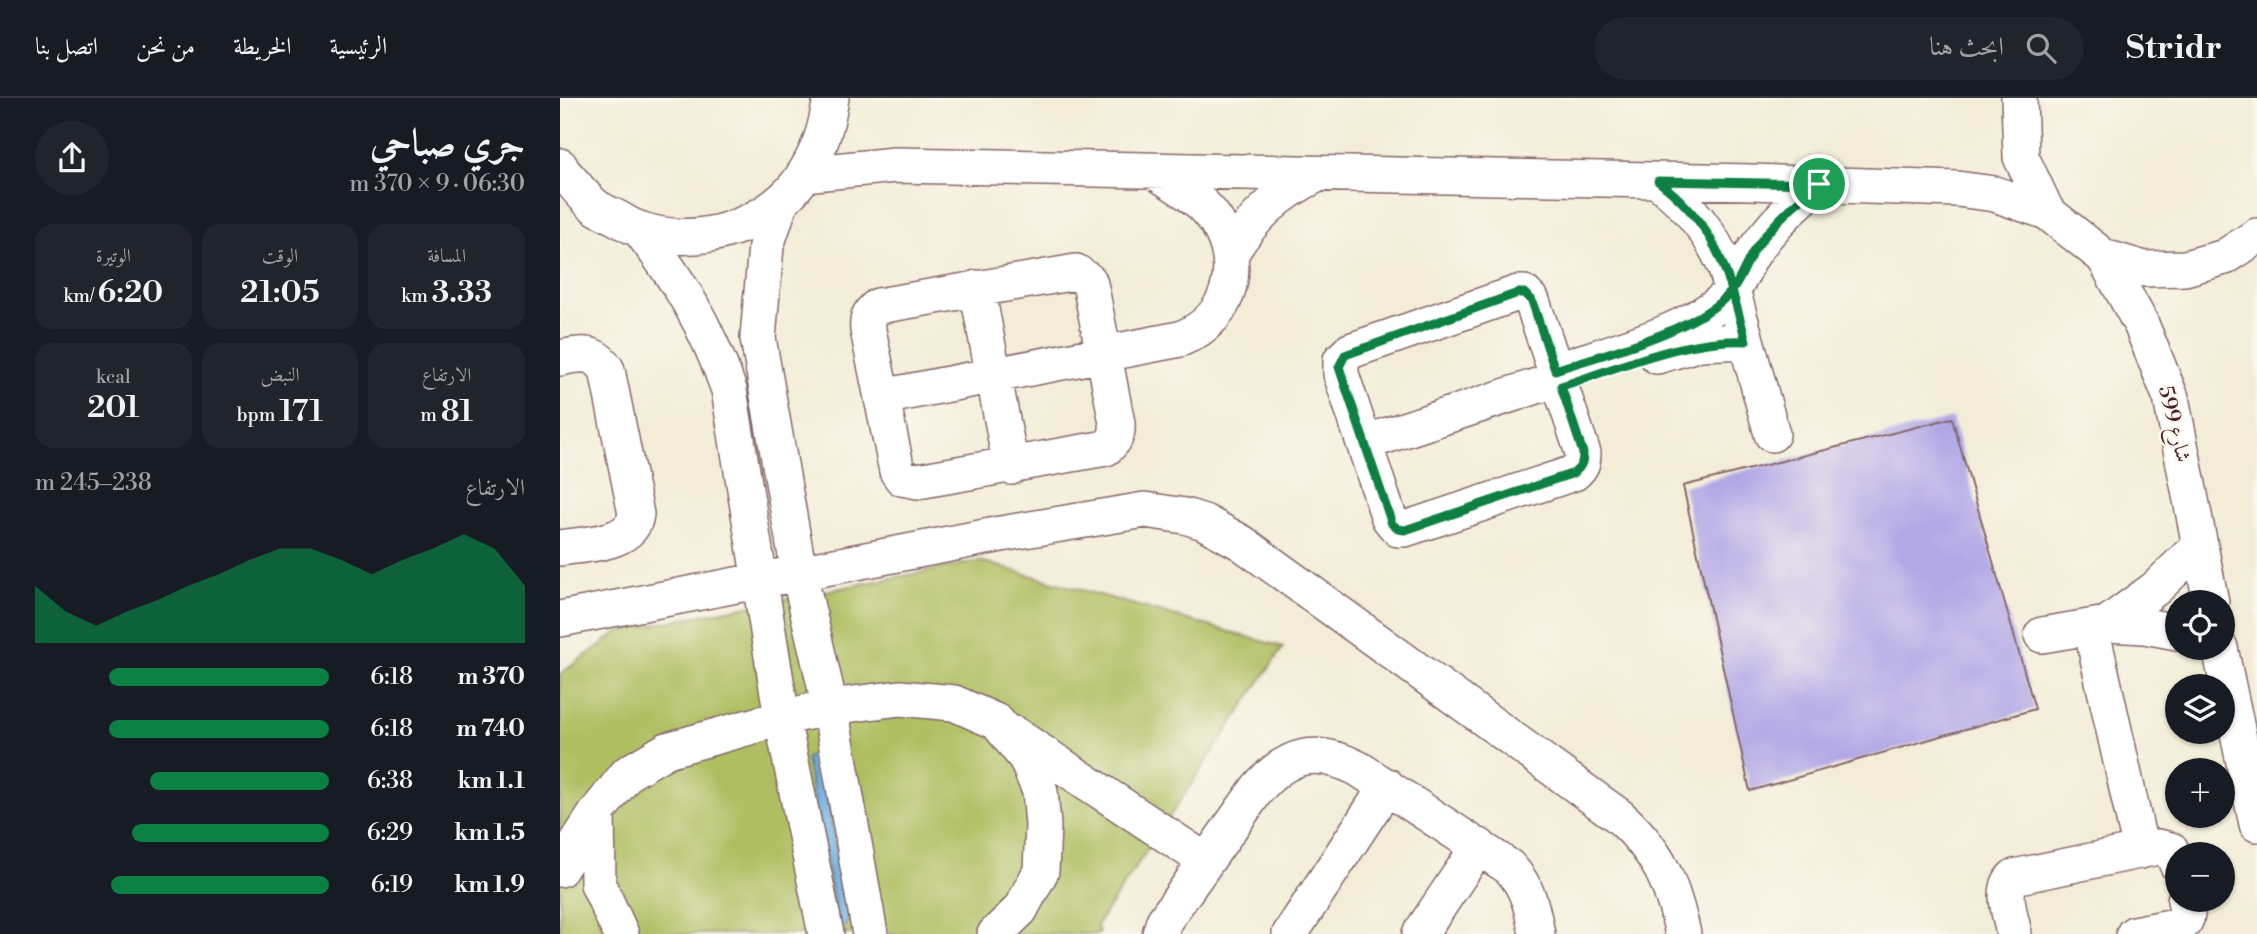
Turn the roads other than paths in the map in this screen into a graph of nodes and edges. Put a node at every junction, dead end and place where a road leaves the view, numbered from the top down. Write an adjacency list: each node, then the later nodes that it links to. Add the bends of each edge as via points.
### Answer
1 (831, 98): 5 (street, via 824,137)
2 (2019, 98): 10 (street, via 2021,158)
3 (561, 170): 11 (street, via 596,207)
4 (1155, 171): 5 (street, via 895,165); 6 (street); 13 (street, via 1210,213)
5 (804, 174): 9 (street)
6 (1318, 174): 7 (street); 13 (street, via 1262,211)
7 (1658, 181): 8 (street); 16 (street, via 1692,211 1717,248)
8 (1819, 184): 10 (street, via 1957,189 1995,194); 16 (street, via 1766,235)
9 (780, 201): 11 (street, via 750,222 714,234 676,236); 28 (street, via 766,246 758,338)
10 (2047, 212): 14 (street)
11 (640, 230): 29 (street, via 695,309 726,380)
12 (2257, 236): 14 (street, via 2224,257 2185,268 2144,269)
13 (1230, 255): 18 (street, via 1230,286 1219,312 1198,332)
14 (2104, 257): 26 (street, شارع 599, via 2141,324 2171,398)
15 (977, 288): 18 (street, via 1068,272 1083,275 1091,288); 20 (street); 22 (street, via 878,306 870,312 867,330)
16 (1732, 290): 17 (street); 21 (street, via 1681,326)
17 (1746, 341): 21 (street, via 1686,346); 23 (street)
18 (1104, 354): 20 (street); 25 (street, via 1117,423 1114,442 1106,448)
19 (560, 358): 27 (street, via 592,355 607,370 636,514 632,528 621,537)
20 (993, 375): 22 (street); 25 (street)
21 (1558, 379): 24 (street); 24 (street, via 1532,301 1518,293 1350,351 1339,367); 24 (street, via 1583,453 1580,468 1405,530 1389,518)
22 (882, 397): 25 (street, via 902,478 918,481)
23 (1772, 434)
24 (1364, 443)
25 (1011, 467)
26 (2200, 545): 30 (street, شارع 599); 32 (street, via 2156,588)
27 (560, 548)
28 (799, 573): 29 (street); 36 (street); 56 (street, via 1146,510 1204,522 1242,543 1620,817 1661,864)
29 (761, 579): 31 (street); 37 (street)
30 (2209, 590)
31 (560, 619)
32 (2099, 625): 33 (street); 34 (street); 44 (street)
33 (2165, 630)
34 (2042, 635)
35 (2223, 660): 41 (street)
36 (830, 707): 37 (street); 38 (street, via 900,698 954,703); 50 (street)
37 (782, 718): 40 (street, via 667,750 628,773); 49 (street)
38 (997, 722): 45 (street); 51 (street, via 1026,758 1040,791 1042,825 1041,871 1020,910)
39 (1387, 786): 42 (street); 45 (street, via 1338,758 1316,755 1293,760 1273,771 1258,788); 53 (street)
40 (597, 812): 46 (street); 48 (street, via 598,884)
41 (2257, 824)
42 (1479, 846): 54 (street); 55 (street, via 1509,867 1526,888)
43 (2165, 847): 44 (street)
44 (2141, 851): 57 (street, via 2014,877 2006,889)
45 (1206, 861): 52 (street, via 1164,921)
46 (560, 869)
47 (2186, 912): 58 (street, via 2181,925)
48 (621, 934)
49 (826, 934)
50 (870, 934)
51 (995, 934)
52 (1160, 934)
53 (1290, 934)
54 (1420, 934)
55 (1537, 934)
56 (1683, 934)
57 (2014, 934)
58 (2134, 934)

